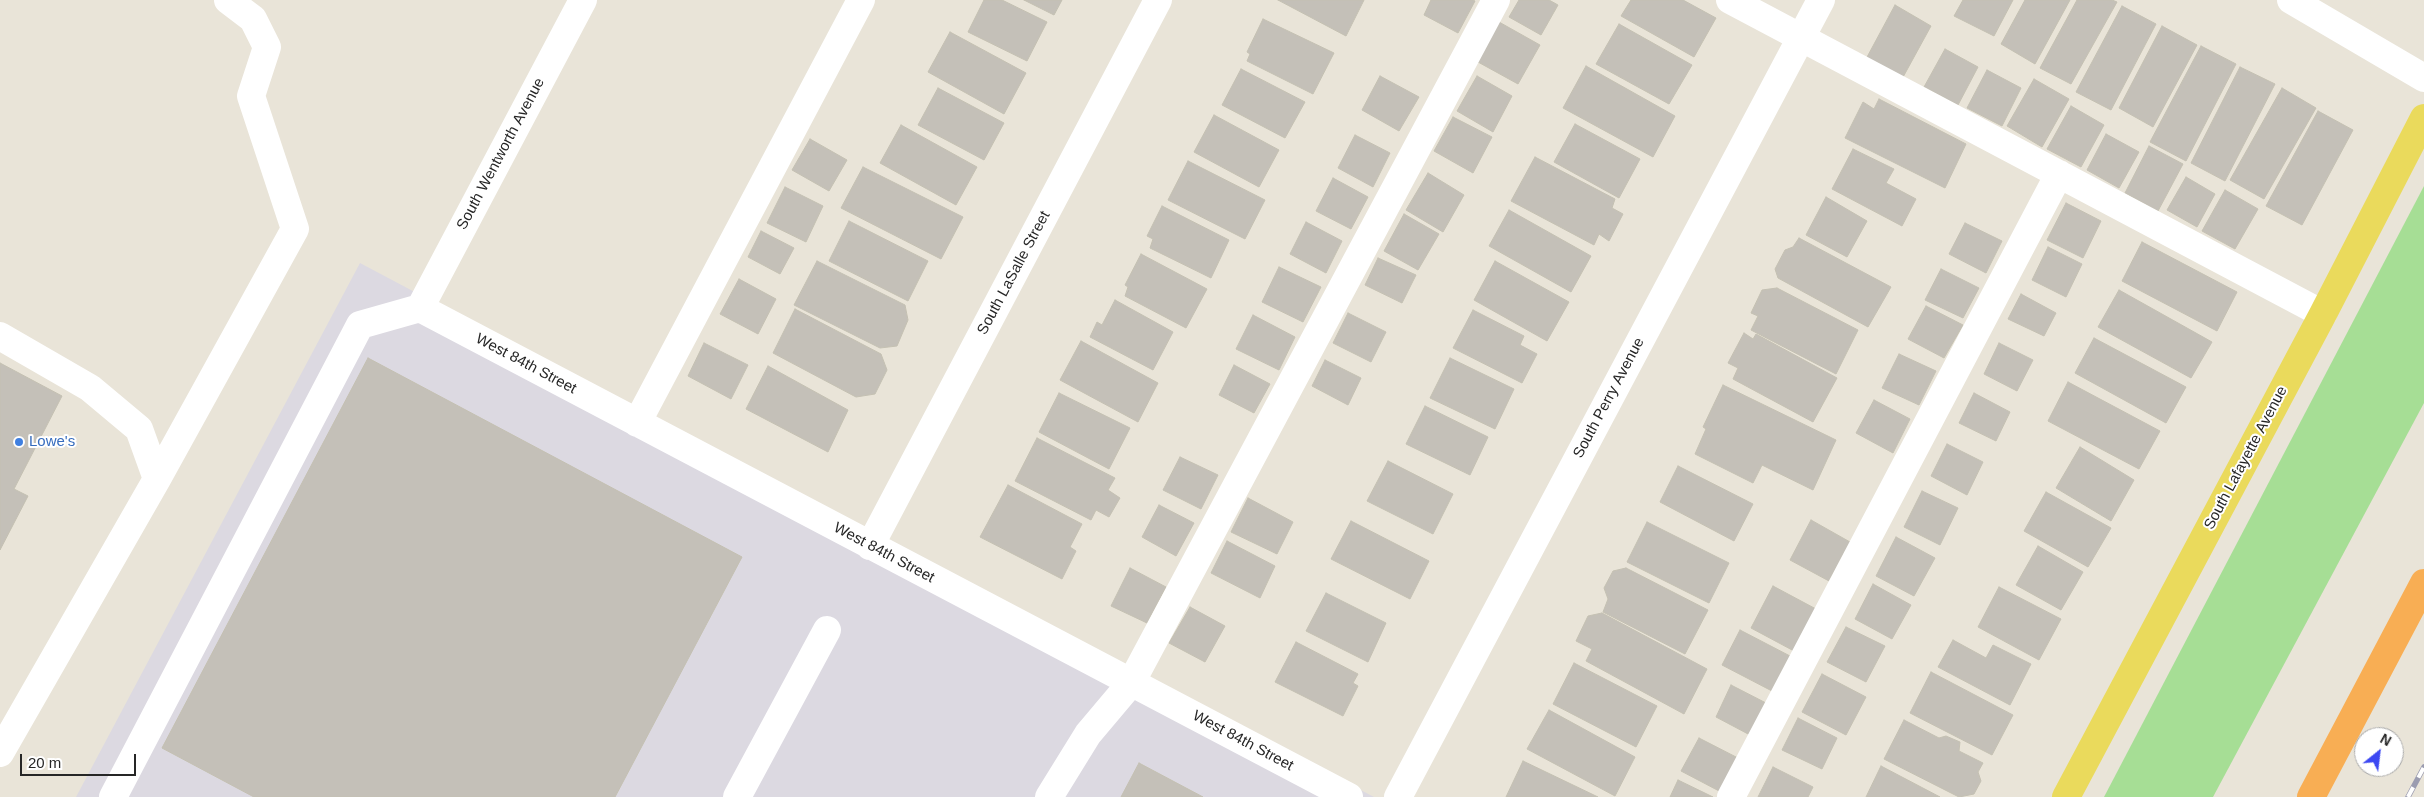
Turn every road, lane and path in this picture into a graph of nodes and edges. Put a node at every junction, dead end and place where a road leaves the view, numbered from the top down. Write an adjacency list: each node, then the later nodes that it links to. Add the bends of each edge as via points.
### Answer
1 (228, 0): 17 (street, via 253,19 267,46 251,96 295,229)
2 (583, 0): 13 (street, South Wentworth Avenue)
3 (861, 0): 16 (street)
4 (1158, 0): 18 (street, South LaSalle Street)
5 (1496, 0): 21 (street)
6 (1730, 0): 9 (street)
7 (1821, 0): 9 (street, South Perry Avenue)
8 (2291, 0): 10 (street)
9 (1801, 37): 12 (street); 27 (street, South Perry Avenue)
10 (2424, 78)
11 (2424, 118): 14 (main road, South Lafayette Avenue)
12 (2059, 174): 14 (street); 28 (street)
13 (420, 308): 16 (street, West 84th Street); 23 (street, via 360,325)
14 (2323, 314): 29 (main road, South Lafayette Avenue)
15 (0, 336): 17 (street, via 90,388 138,428)
16 (637, 423): 18 (street, West 84th Street)
17 (157, 479): 22 (street)
18 (870, 546): 21 (street, West 84th Street)
19 (2424, 583): 30 (highway)
20 (827, 630): 24 (street)
21 (1131, 683): 25 (street, via 1088,734); 26 (street, West 84th Street)
22 (0, 754)
23 (113, 797)
24 (737, 797)
25 (1049, 797)
26 (1349, 797)
27 (1398, 797)
28 (1731, 797)
29 (2066, 797)
30 (2311, 797)

